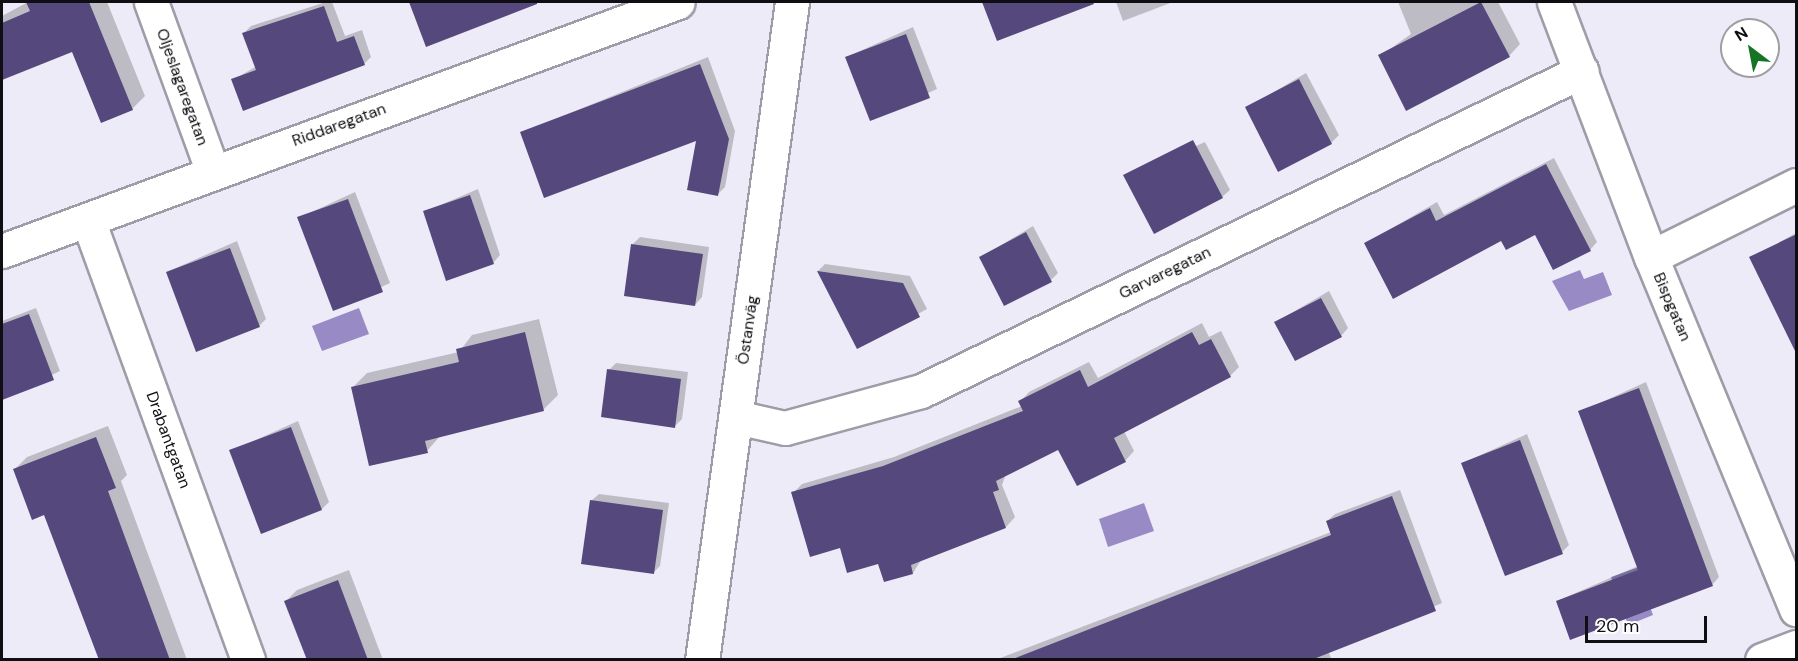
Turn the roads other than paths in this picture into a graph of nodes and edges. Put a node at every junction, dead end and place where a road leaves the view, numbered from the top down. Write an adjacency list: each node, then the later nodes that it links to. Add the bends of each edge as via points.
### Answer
1 (151, 2): 6 (street, Oljeslagaregatan)
2 (678, 2): 6 (street, Riddaregatan)
3 (792, 2): 11 (street, Östanväg)
4 (1554, 2): 5 (street, Bispgatan)
5 (1582, 72): 10 (street, Bispgatan); 11 (street, Garvaregatan, via 921,391 785,428)
6 (213, 172): 8 (street, Riddaregatan)
7 (1797, 185): 10 (street)
8 (87, 219): 9 (street, Riddaregatan); 14 (street, Drabantgatan)
9 (2, 251)
10 (1651, 257): 12 (street, Bispgatan)
11 (736, 417): 15 (street, Östanväg)
12 (1797, 609)
13 (1797, 647): 16 (street)
14 (248, 660)
15 (702, 660)
16 (1762, 660)

